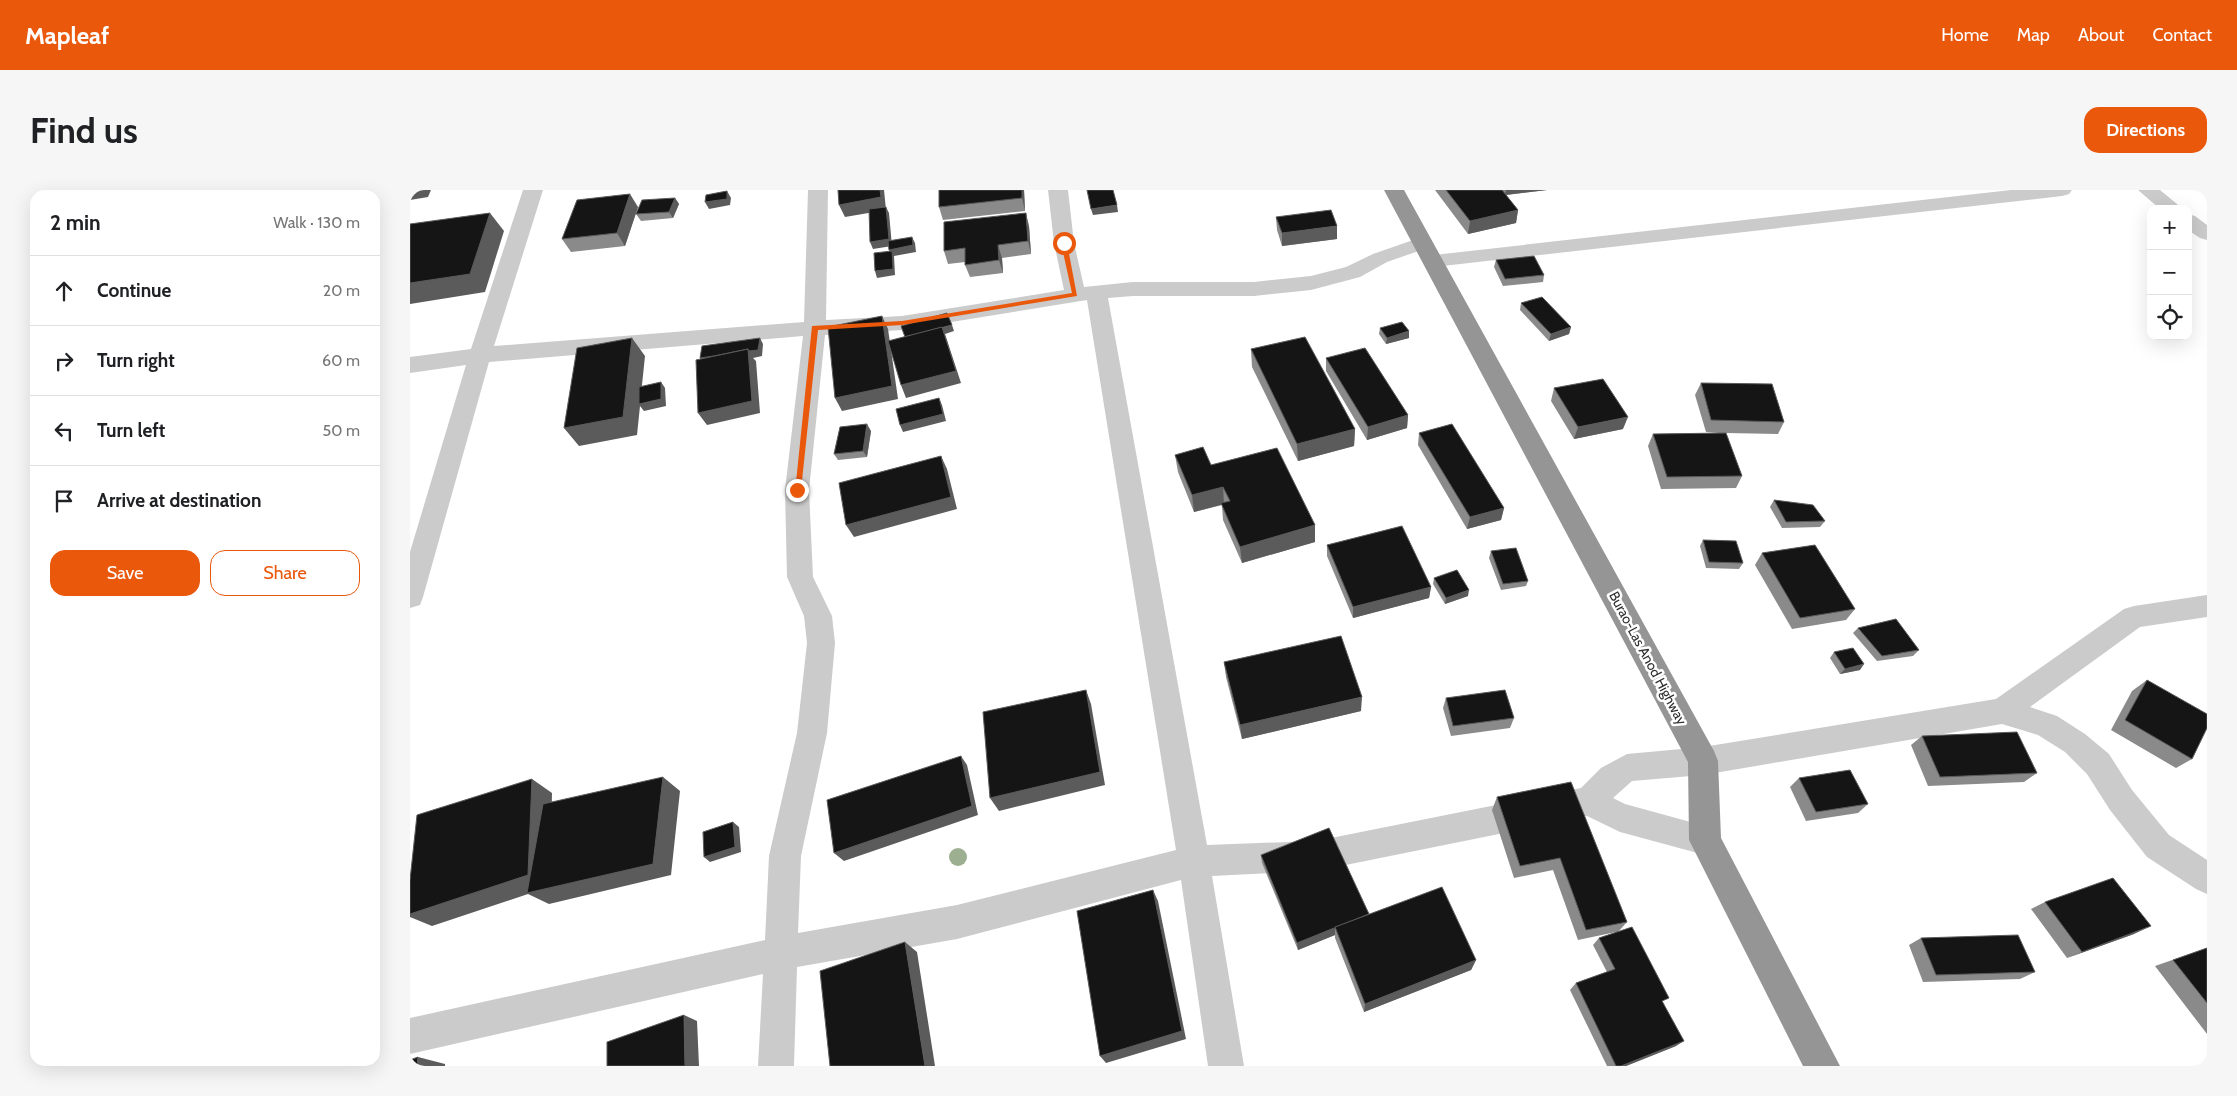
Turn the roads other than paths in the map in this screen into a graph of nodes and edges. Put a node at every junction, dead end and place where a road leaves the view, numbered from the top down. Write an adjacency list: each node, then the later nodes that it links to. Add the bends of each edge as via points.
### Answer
1 (533, 190): 15 (street)
2 (818, 190): 14 (street)
3 (1058, 190): 13 (street, via 1064,243)
4 (1394, 190): 12 (highway, Burao-Las Anod Highway)
5 (1908, 190): 9 (street)
6 (2062, 190): 9 (street)
7 (2148, 190): 8 (street)
8 (2168, 205)
9 (1925, 206): 12 (street)
10 (2192, 223): 11 (street)
11 (2207, 234)
12 (1429, 252): 13 (street, via 1380,258 1353,272 1310,283 1254,289 1133,289); 20 (highway, Burao-Las Anod Highway)
13 (1085, 293): 14 (street, via 902,323); 23 (street)
14 (815, 328): 15 (street); 25 (street, via 797,490 800,578 818,616 821,643 812,733 785,856)
15 (480, 356): 16 (street); 17 (street)
16 (410, 365)
17 (410, 597)
18 (2207, 606): 19 (street, via 2134,617)
19 (2002, 711): 20 (street); 24 (street, via 2047,725 2075,743 2098,764 2121,800 2158,846)
20 (1703, 762): 21 (street, via 1627,768); 22 (highway, Burao-Las Anod Highway)
21 (1589, 801): 22 (street, via 1620,817); 23 (street, via 1316,856)
22 (1705, 840): 29 (highway, Burao-Las Anod Highway)
23 (1194, 861): 25 (street, via 957,922); 28 (street)
24 (2207, 878)
25 (780, 953): 26 (street); 27 (street)
26 (410, 1036)
27 (776, 1066)
28 (1226, 1066)
29 (1822, 1066)

